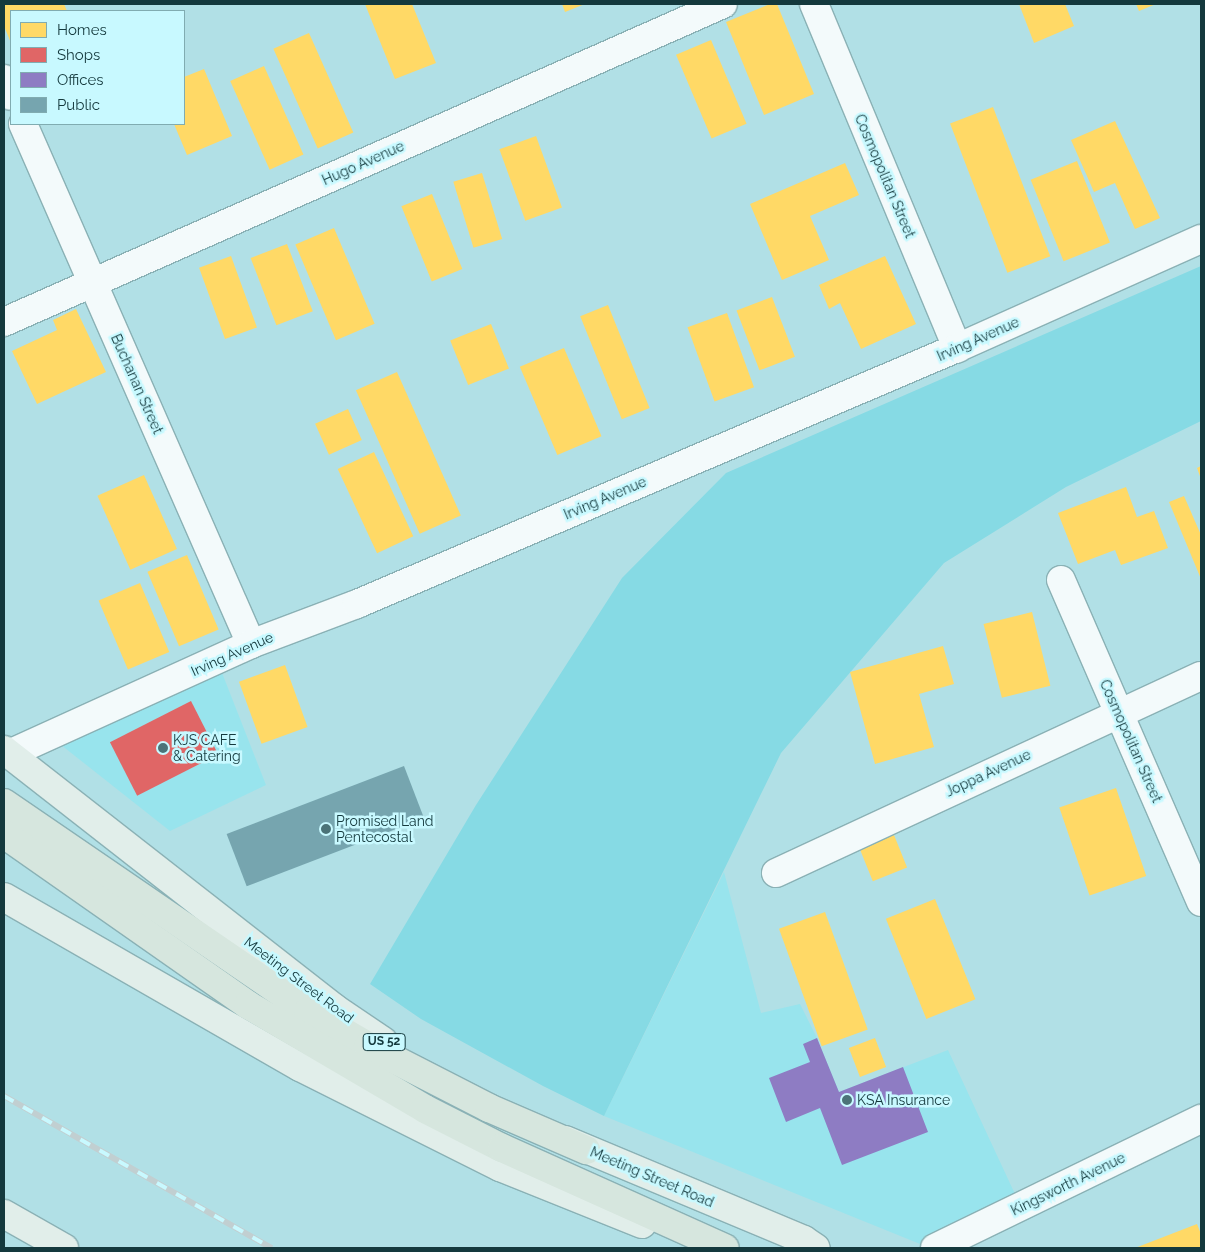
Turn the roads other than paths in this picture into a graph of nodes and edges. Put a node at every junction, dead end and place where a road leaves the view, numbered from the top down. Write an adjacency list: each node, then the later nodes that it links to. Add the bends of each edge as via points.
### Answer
1 (723, 4): 7 (street, Hugo Avenue)
2 (814, 4): 9 (street, Cosmopolitan Street)
3 (4, 79): 4 (street)
4 (10, 94)
5 (23, 125): 7 (street, Buchanan Street)
6 (1201, 240): 9 (street, Irving Avenue)
7 (93, 282): 8 (street, Hugo Avenue); 11 (street, Buchanan Street)
8 (4, 322)
9 (957, 348): 11 (street, Irving Avenue, via 375,596)
10 (1061, 580): 13 (street, Cosmopolitan Street)
11 (252, 644): 14 (street, Irving Avenue)
12 (1201, 676): 13 (street, Joppa Avenue)
13 (1118, 712): 17 (street, Joppa Avenue); 19 (street, Cosmopolitan Street)
14 (6, 752): 21 (main road, Meeting Street Road / US 52, via 368,1032 492,1105)
15 (4, 803): 21 (highway, via 308,1011 481,1104)
16 (4, 834): 25 (highway, via 248,1006 425,1109 502,1148)
17 (776, 873)
18 (4, 897): 24 (main road, via 300,1067 456,1145 656,1230)
19 (1201, 902)
20 (1201, 1119): 27 (street, Kingsworth Avenue)
21 (586, 1150): 26 (main road, Meeting Street Road / US 52, via 804,1240)
22 (4, 1214): 23 (main road)
23 (64, 1248)
24 (709, 1248)
25 (725, 1248)
26 (816, 1248)
27 (935, 1248)

